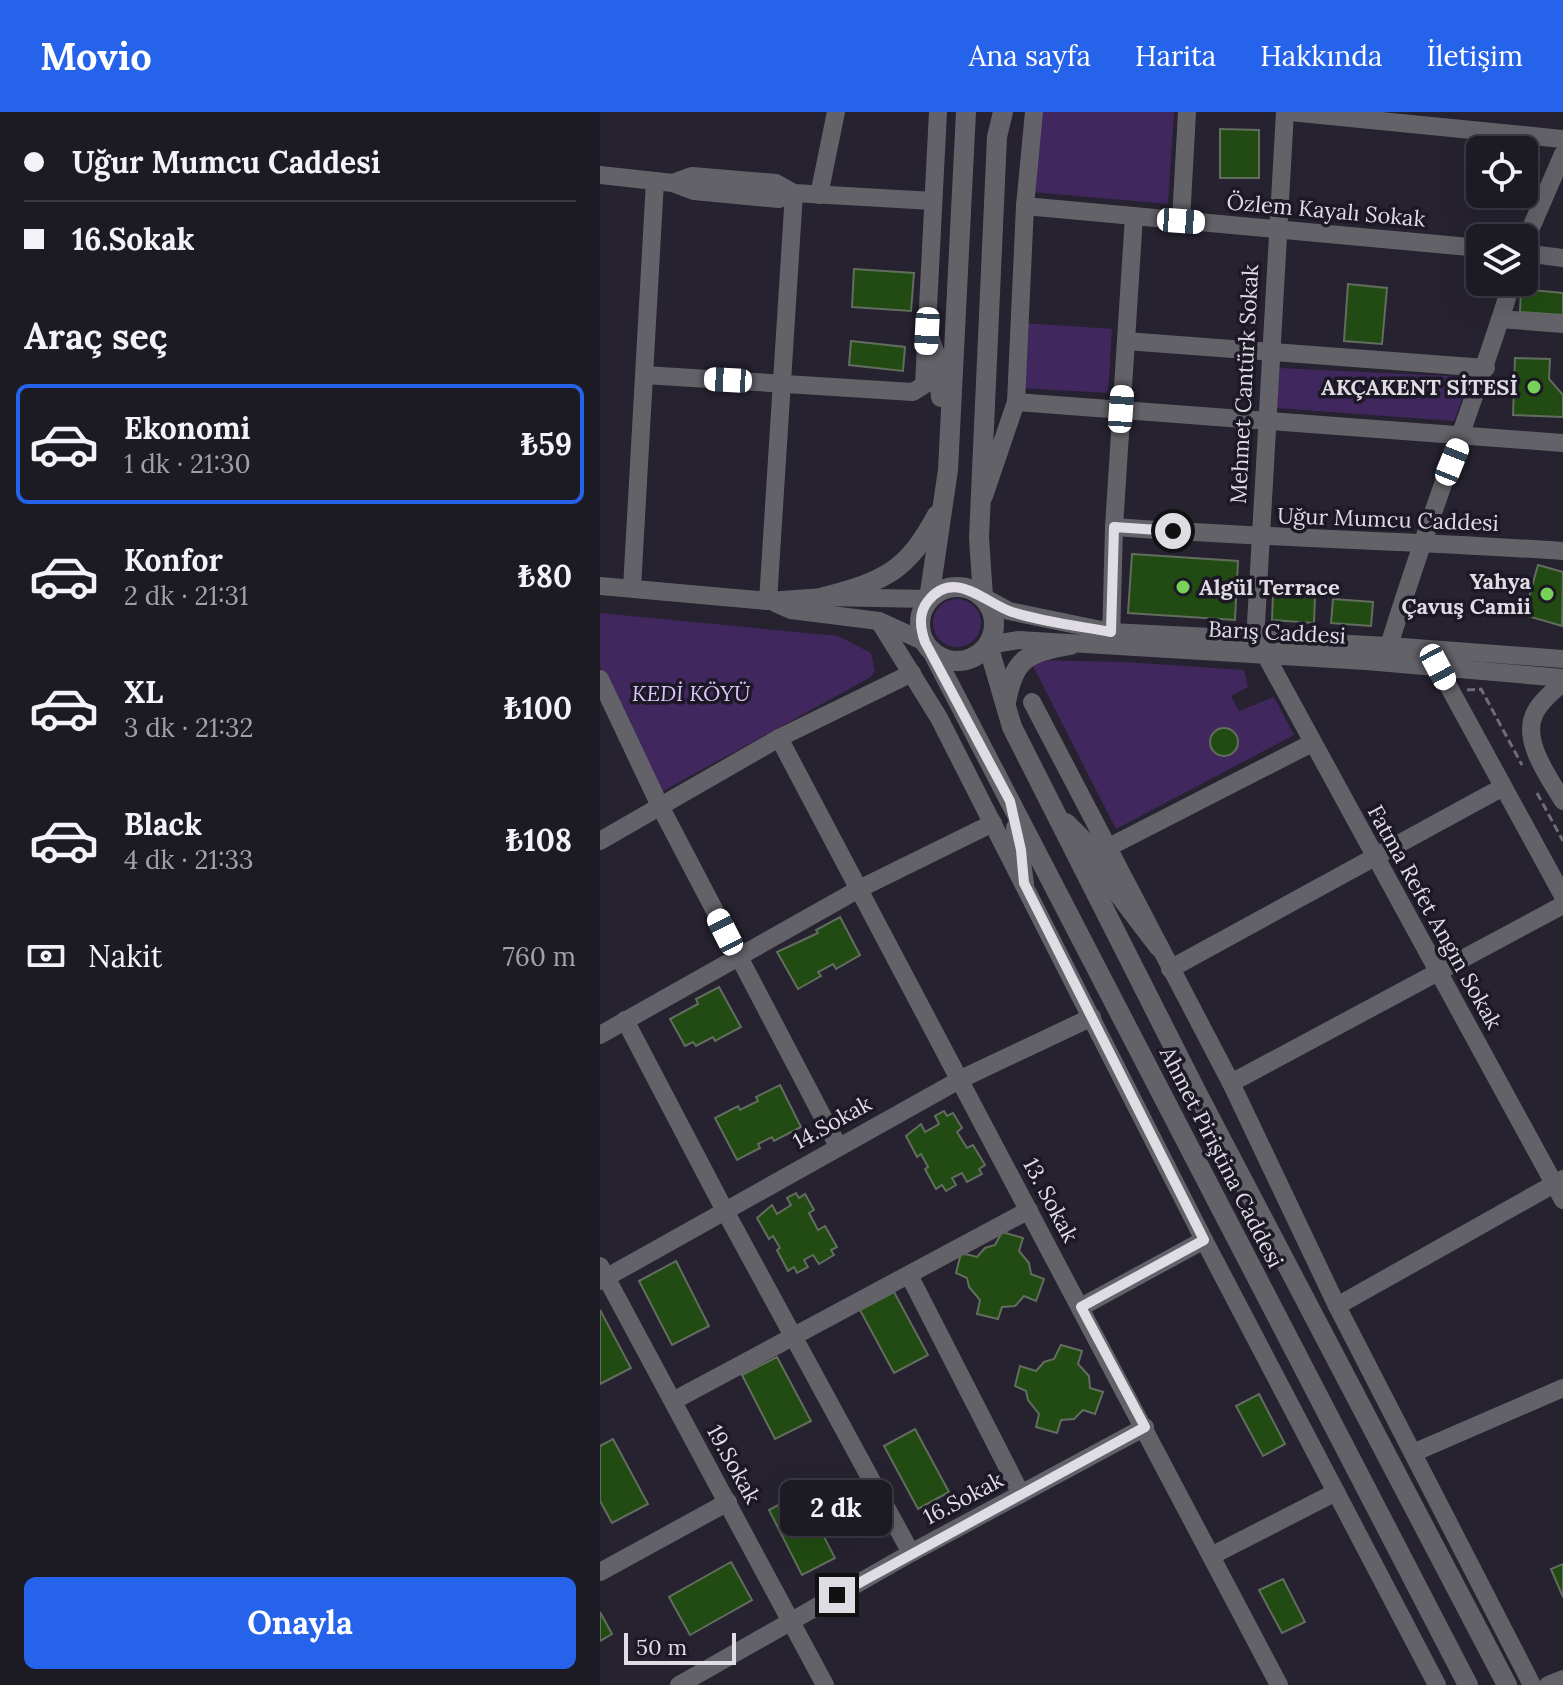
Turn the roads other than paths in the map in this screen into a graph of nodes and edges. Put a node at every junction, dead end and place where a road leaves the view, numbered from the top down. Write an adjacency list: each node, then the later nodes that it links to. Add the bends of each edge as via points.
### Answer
1 (836, 112): 13 (street)
2 (938, 112): 14 (street)
3 (966, 112): 37 (street)
4 (1003, 112): 39 (street, via 997,137)
5 (1034, 112): 15 (street)
6 (1187, 112): 17 (street)
7 (1288, 112): 8 (street); 19 (street, Mehmet Cantürk Sokak)
8 (1563, 139)
9 (1563, 154): 18 (street)
10 (600, 175): 11 (street)
11 (664, 182): 12 (street, via 694,191 779,199); 30 (street)
12 (792, 193): 13 (street); 31 (street)
13 (819, 195): 14 (street)
14 (933, 201): 26 (street)
15 (1025, 206): 16 (street, Özlem Kayalı Sokak); 32 (street)
16 (1134, 216): 17 (street, Özlem Kayalı Sokak); 27 (street)
17 (1181, 221): 19 (street, Özlem Kayalı Sokak)
18 (1533, 224)
19 (1277, 228): 20 (street, Özlem Kayalı Sokak); 28 (street, Mehmet Cantürk Sokak)
20 (1466, 247)
21 (1538, 255): 22 (street)
22 (1563, 258)
23 (1507, 296): 24 (street)
24 (1500, 319): 25 (street); 29 (street)
25 (1563, 324)
26 (927, 331): 31 (street, via 924,385 913,392); 37 (street, via 938,363 941,422)
27 (1126, 341): 28 (street); 33 (street)
28 (1270, 352): 29 (street); 34 (street, Mehmet Cantürk Sokak)
29 (1486, 368): 35 (street)
30 (645, 375): 31 (street); 45 (street)
31 (784, 383): 49 (street)
32 (1016, 402): 33 (street); 39 (street)
33 (1121, 409): 34 (street); 40 (street)
34 (1266, 420): 35 (street); 41 (street, Mehmet Cantürk Sokak)
35 (1462, 435): 36 (street); 42 (street)
36 (1563, 443)
37 (949, 444): 38 (street)
38 (945, 500): 46 (street, via 921,544 889,576); 48 (street)
39 (980, 510): 47 (street)
40 (1114, 527): 41 (street, Uğur Mumcu Caddesi); 51 (street)
41 (1260, 538): 42 (street, Uğur Mumcu Caddesi); 56 (street, Mehmet Cantürk Sokak)
42 (1421, 541): 43 (street, Uğur Mumcu Caddesi); 55 (street)
43 (1563, 551)
44 (600, 586): 45 (street)
45 (632, 588): 49 (street)
46 (824, 597): 48 (street); 49 (street)
47 (983, 597): 48 (street, via 961,587); 51 (street, Barış Caddesi, via 1009,611); 52 (street, via 993,617)
48 (929, 599): 54 (street, via 920,620)
49 (768, 601): 50 (street, via 791,610)
50 (879, 621): 54 (street); 59 (street)
51 (1111, 640): 53 (street, Barış Caddesi); 56 (street, Barış Caddesi)
52 (988, 645): 53 (street, Barış Caddesi, via 1019,640); 54 (street, via 964,660 953,660); 63 (street, Ahmet Piriştina Caddesi)
53 (1070, 645): 63 (street, via 1024,658 1011,675)
54 (929, 646): 68 (street, Ahmet Piriştina Caddesi)
55 (1389, 646): 56 (street, Barış Caddesi); 57 (street, Barış Caddesi)
56 (1260, 648): 58 (street, Barış Caddesi); 65 (street, Fatma Refet Angın Sokak)
57 (1563, 659)
58 (1438, 667): 61 (street, Barış Caddesi); 67 (street)
59 (912, 673): 64 (street); 72 (street)
60 (600, 679): 70 (street)
61 (1563, 680): 66 (street, via 1533,716 1531,736)
62 (1032, 702): 74 (street)
63 (1005, 706): 71 (street, Ahmet Piriştina Caddesi)
64 (779, 738): 70 (street); 77 (street, 13. Sokak)
65 (1312, 743): 74 (street); 75 (street, Fatma Refet Angın Sokak)
66 (1554, 771): 69 (street)
67 (1503, 787): 75 (street); 78 (street)
68 (1010, 801): 76 (street); 115 (street, Ahmet Piriştina Caddesi)
69 (1563, 801)
70 (660, 806): 73 (street); 81 (street)
71 (1054, 811): 80 (street, via 1092,849 1111,884); 116 (street, Ahmet Piriştina Caddesi)
72 (993, 823): 76 (street); 77 (street)
73 (600, 841)
74 (1109, 847): 80 (street)
75 (1375, 856): 82 (street); 83 (street, Fatma Refet Angın Sokak)
76 (1024, 883): 84 (street)
77 (859, 889): 81 (street); 87 (street, 13. Sokak)
78 (1563, 896)
79 (1563, 905): 83 (street)
80 (1159, 947): 82 (street)
81 (738, 957): 85 (street); 89 (street)
82 (1170, 969): 88 (street)
83 (1437, 971): 88 (street); 90 (street, Fatma Refet Angın Sokak)
84 (1092, 1017): 87 (street, 14.Sokak); 93 (street)
85 (625, 1020): 86 (street); 91 (street)
86 (600, 1035)
87 (961, 1079): 89 (street, 14.Sokak); 92 (street, 13. Sokak)
88 (1231, 1083): 96 (street)
89 (838, 1146): 91 (street, 14.Sokak)
90 (1560, 1188): 96 (street)
91 (724, 1209): 94 (street, 14.Sokak); 98 (street)
92 (1029, 1210): 95 (street); 97 (street, 13. Sokak)
93 (1204, 1240): 97 (street); 103 (street)
94 (602, 1275): 100 (street, 19.Sokak)
95 (909, 1275): 98 (street); 104 (street)
96 (1337, 1306): 102 (street)
97 (1081, 1307): 101 (street, 13. Sokak)
98 (793, 1338): 100 (street); 106 (street)
99 (1563, 1388): 102 (street)
100 (673, 1401): 105 (street, 19.Sokak)
101 (1145, 1427): 104 (street, 16.Sokak); 107 (street, 13. Sokak)
102 (1413, 1453): 117 (street)
103 (1336, 1492): 107 (street); 114 (street)
104 (1021, 1494): 106 (street, 16.Sokak)
105 (728, 1502): 108 (street); 109 (street, 19.Sokak)
106 (911, 1553): 109 (street, 16.Sokak)
107 (1211, 1556): 113 (street, 13. Sokak)
108 (600, 1572)
109 (792, 1621): 111 (street, 16.Sokak); 112 (street, 19.Sokak)
110 (1563, 1679): 118 (street)
111 (679, 1685)
112 (825, 1685)
113 (1279, 1685)
114 (1437, 1685)
115 (1468, 1685)
116 (1507, 1685)
117 (1532, 1685)
118 (1548, 1685)

